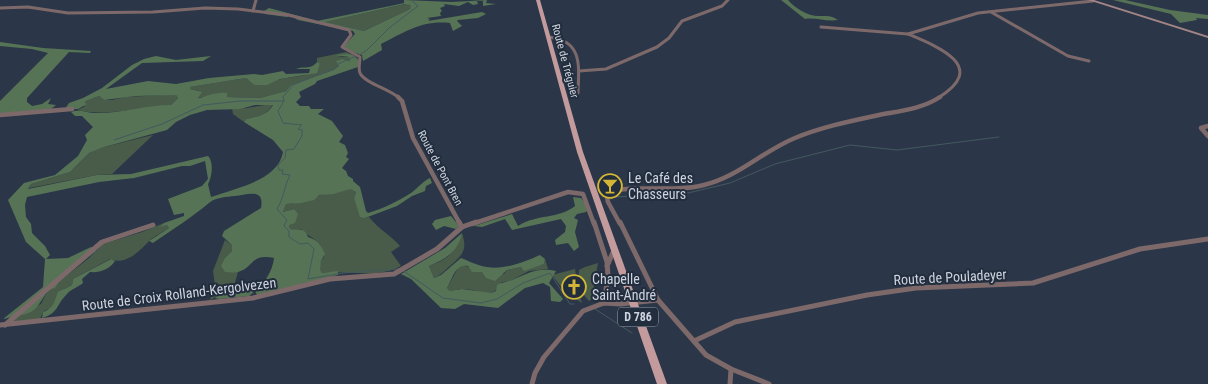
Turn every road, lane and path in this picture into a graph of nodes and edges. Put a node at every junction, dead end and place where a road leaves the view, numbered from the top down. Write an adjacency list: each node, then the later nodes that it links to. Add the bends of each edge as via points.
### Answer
1 (256, 0): 6 (street)
2 (538, 0): 10 (main road, Route de Tréguier / D 786)
3 (728, 0): 13 (street, via 722,6 682,21 657,47 606,69)
4 (1092, 1): 7 (street); 11 (street)
5 (0, 8): 6 (street, Route de Pont Bren, via 28,7 65,13 205,8)
6 (253, 11): 20 (street, Route de Pont Bren, via 288,15 351,32 342,47 360,57 359,72 364,79 393,92 402,101 413,138)
7 (990, 12): 9 (street, via 968,15); 12 (street, via 1068,56)
8 (821, 27): 9 (street)
9 (908, 34): 24 (street, via 942,49 960,69 957,83 939,100 803,135 707,184 606,192 608,202)
10 (548, 37): 13 (street, via 558,37 569,43 579,58); 22 (main road, Route de Tréguier / D 786)
11 (1208, 37)
12 (1089, 61)
13 (579, 71): 14 (street)
14 (578, 93)
15 (72, 110): 16 (street)
16 (0, 115)
17 (1208, 126): 18 (street, via 1201,130)
18 (1208, 136)
19 (153, 225): 27 (street, via 102,242)
20 (462, 227): 23 (street, Route de Croix Rolland-Kergolvezen, via 568,192 578,192 587,201); 27 (street, Route de Croix Rolland-Kergolvezen, via 437,250 390,275 336,278 253,298)
21 (1208, 239): 28 (street, Route de Pouladeyer, via 1140,248 1033,283 916,288 853,298 735,322)
22 (614, 249): 23 (street); 26 (main road, D 786)
23 (607, 266): 25 (street, Route de Croix Rolland-Kergolvezen)
24 (658, 300): 26 (street); 28 (street)
25 (604, 303): 26 (street); 30 (street, via 579,315 544,357)
26 (633, 303): 31 (main road, D 786)
27 (2, 325)
28 (694, 341): 29 (street, via 706,355)
29 (731, 369): 32 (street); 33 (street)
30 (532, 384)
31 (662, 384)
32 (730, 384)
33 (769, 384)

